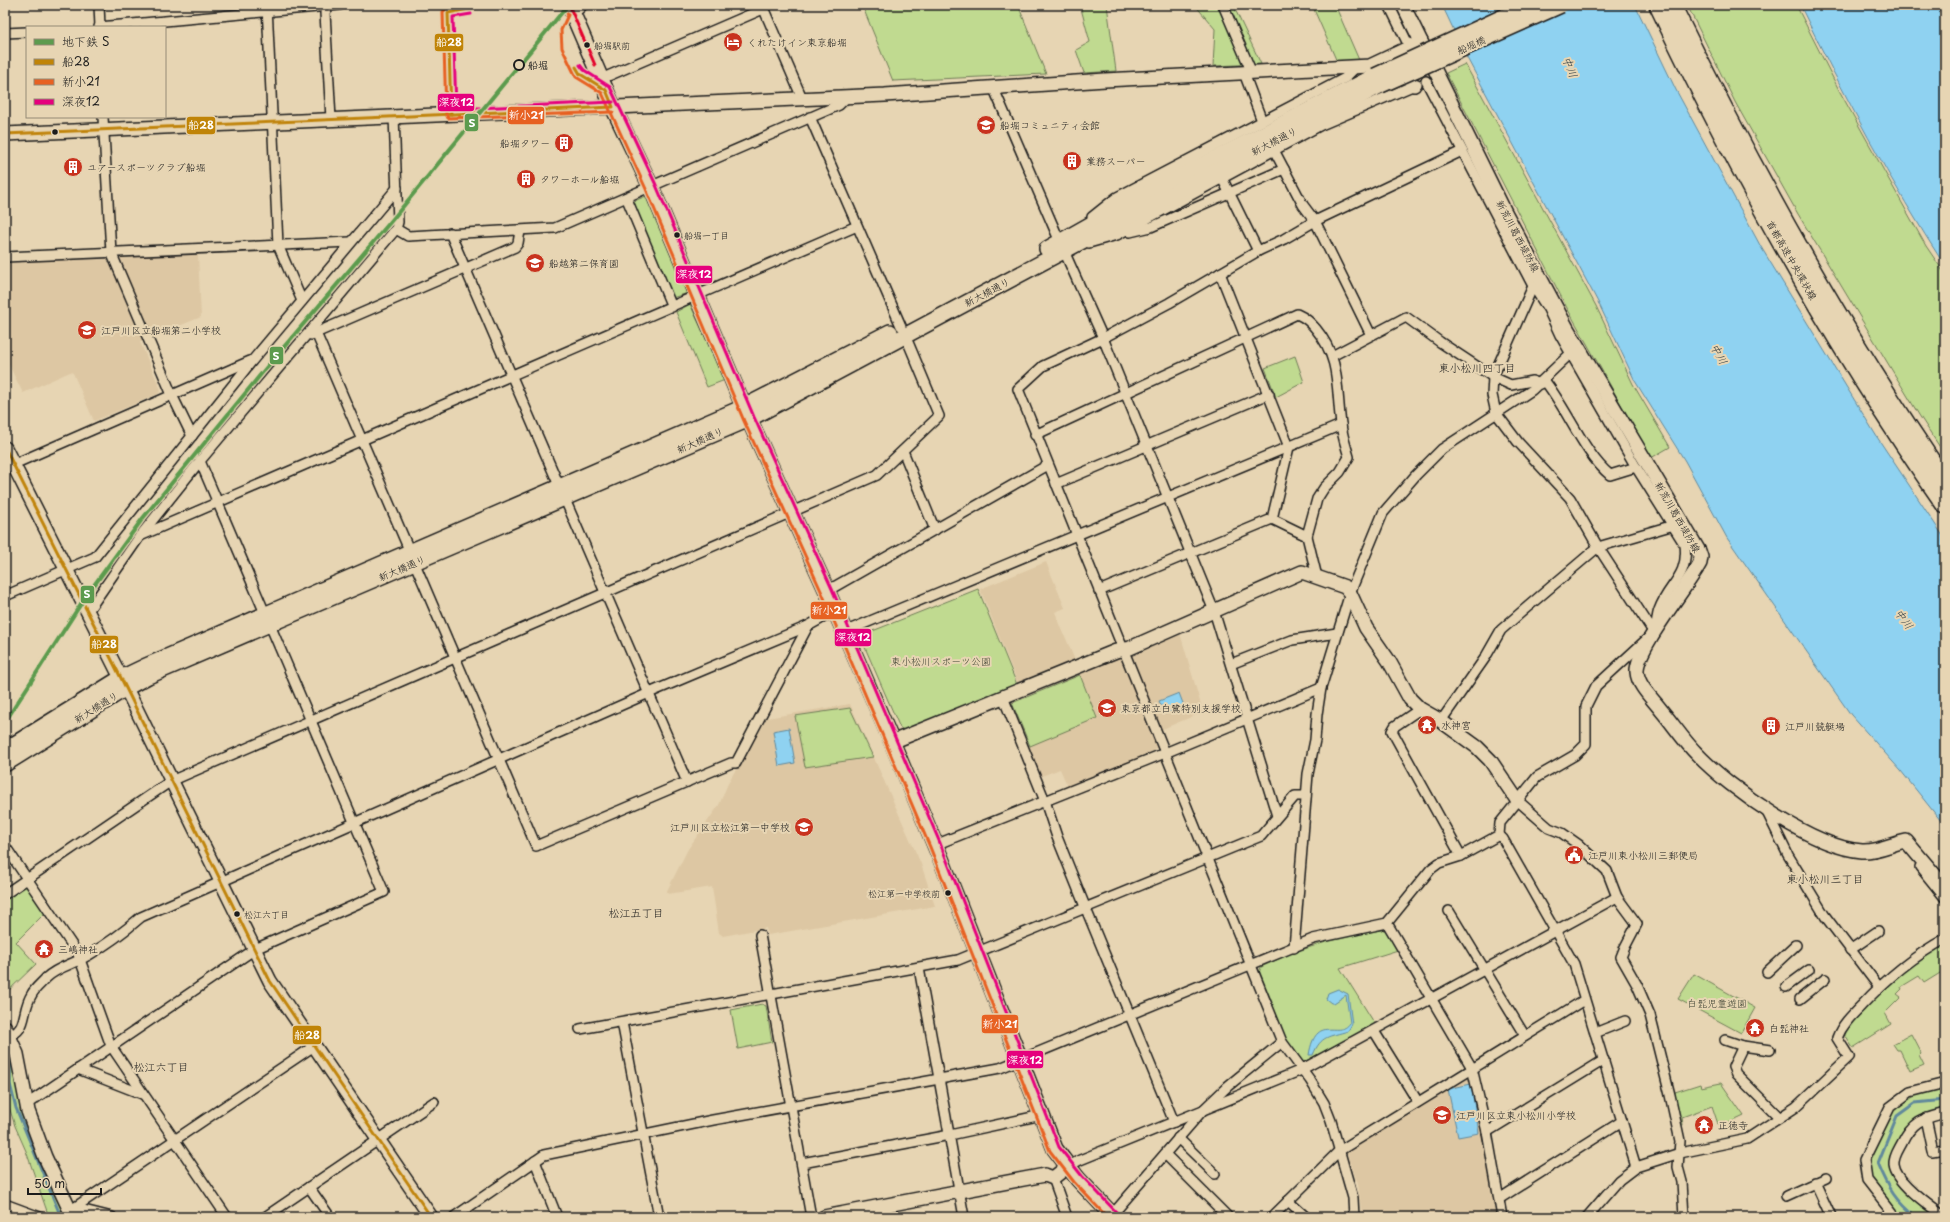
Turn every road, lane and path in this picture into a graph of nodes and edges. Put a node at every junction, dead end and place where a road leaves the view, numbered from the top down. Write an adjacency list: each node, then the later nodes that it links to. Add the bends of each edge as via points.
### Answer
1 (99, 5): 15 (street)
2 (328, 5): 3 (street); 14 (street); 32 (street, via 325,13)
3 (340, 5)
4 (447, 5): 29 (street)
5 (1223, 5): 21 (street)
6 (1389, 5): 19 (street)
7 (1403, 5): 19 (street, 新荒川葛西堤防線)
8 (1529, 5): 22 (main road, 船堀橋, bridge)
9 (1561, 5): 22 (main road, 船堀橋, bridge)
10 (1658, 5): 98 (highway, 首都高速中央環状線, via 1701,95 1797,270 1885,414)
11 (1672, 5): 93 (highway, 首都高速中央環状線, via 1747,154 1790,232 1895,407)
12 (577, 6): 23 (main road)
13 (763, 7): 23 (street); 27 (street)
14 (267, 8): 16 (street); 34 (street)
15 (100, 26)
16 (109, 26)
17 (26, 32): 18 (street)
18 (5, 33)
19 (1415, 45): 22 (street); 24 (street, 新荒川葛西堤防線)
20 (1356, 67): 21 (street); 22 (street); 33 (street, via 1345,78)
21 (1248, 73): 25 (street); 33 (street)
22 (1375, 76): 24 (street); 53 (main road, 新大橋通り)
23 (601, 79): 28 (main road)
24 (1425, 81): 37 (street, via 1321,125); 38 (street); 63 (street, 新荒川葛西堤防線, via 1504,212)
25 (994, 88): 26 (street); 53 (street)
26 (847, 97): 27 (street); 31 (street, via 839,105)
27 (802, 98): 28 (street)
28 (613, 107): 29 (street); 41 (main road)
29 (451, 114): 30 (street)
30 (394, 116): 32 (street); 42 (street)
31 (810, 117): 41 (street); 46 (street)
32 (331, 119): 34 (street)
33 (1262, 121): 53 (street, via 1117,197)
34 (272, 122): 35 (street); 52 (street)
35 (103, 123): 36 (street); 55 (street)
36 (5, 134)
37 (1274, 150): 39 (street); 40 (street)
38 (1462, 151): 45 (street); 59 (street)
39 (1284, 169): 43 (street); 45 (street, via 1303,205)
40 (1222, 178): 43 (street); 50 (street)
41 (651, 186): 44 (street); 60 (main road)
42 (397, 188): 47 (street); 51 (street)
43 (1230, 194): 50 (street, via 1150,227); 54 (street)
44 (627, 199): 48 (street, via 556,228); 62 (street)
45 (1315, 221): 54 (street); 66 (street)
46 (857, 226): 60 (street); 64 (street)
47 (396, 229): 49 (street, via 408,236); 67 (street)
48 (520, 231): 49 (street); 57 (street, via 515,247)
49 (450, 234): 57 (street)
50 (1117, 235): 53 (street)
51 (350, 242): 52 (street); 61 (street)
52 (278, 245): 55 (street); 61 (street)
53 (1066, 245): 64 (main road, 新大橋通り); 69 (street)
54 (1258, 251): 58 (street)
55 (111, 252): 56 (street); 78 (street)
56 (5, 256)
57 (466, 269): 65 (street); 73 (street)
58 (1220, 273): 68 (street); 69 (street)
59 (1533, 286): 63 (street); 74 (street)
60 (698, 296): 62 (street); 79 (main road)
61 (302, 301): 72 (street)
62 (672, 307): 73 (street)
63 (1551, 307): 70 (street, via 1560,335); 123 (street, 新荒川葛西堤防線, via 1701,557 1697,569)
64 (903, 330): 79 (main road, 新大橋通り); 88 (street, via 939,416)
65 (316, 333): 67 (street); 84 (street)
66 (1371, 335): 71 (street); 74 (street, via 1406,317)
67 (304, 336): 89 (street)
68 (1246, 337): 71 (street, via 1297,314 1306,318 1318,332); 76 (street); 77 (street)
69 (1103, 338): 76 (street); 82 (street, via 1042,366 1018,389)
70 (1571, 353): 75 (street); 92 (street)
71 (1332, 356): 81 (street, via 1338,383)
72 (252, 361): 78 (street); 83 (street)
73 (512, 376): 84 (street); 95 (street)
74 (1493, 377): 75 (street, via 1511,385); 80 (street, via 1492,395)
75 (1542, 382): 80 (street); 92 (street, via 1554,393 1599,466 1610,475)
76 (1126, 393): 82 (street); 85 (street)
77 (1269, 394): 85 (street); 86 (street)
78 (172, 395): 83 (street); 91 (street)
79 (746, 413): 95 (main road, 新大橋通り); 99 (main road)
80 (1496, 413): 106 (street, via 1518,442 1570,498); 114 (street, via 1442,449 1383,513)
81 (1341, 425): 86 (street); 105 (street, via 1349,457 1317,499)
82 (1036, 435): 90 (street)
83 (192, 436): 109 (street, via 95,557)
84 (361, 441): 97 (street); 108 (street)
85 (1147, 446): 94 (street); 96 (street)
86 (1289, 447): 96 (street); 100 (street)
87 (5, 448): 91 (street)
88 (903, 451): 99 (street, via 877,475); 102 (street)
89 (200, 461): 97 (street); 103 (street)
90 (1048, 465): 94 (street); 102 (street)
91 (9, 466): 109 (street)
92 (1636, 467): 101 (street)
93 (1945, 481)
94 (1056, 484): 104 (street)
95 (562, 493): 108 (main road, 新大橋通り); 113 (street)
96 (1168, 498): 104 (street); 107 (street)
97 (218, 502): 103 (street); 119 (street)
98 (1945, 505)
99 (790, 512): 111 (main road); 113 (street)
100 (1272, 518): 105 (street); 107 (street)
101 (1674, 525): 106 (street); 123 (street, via 1685,545 1687,558 1678,579 1659,610)
102 (935, 530): 111 (street)
103 (140, 536): 116 (street)
104 (1077, 536): 112 (street); 121 (street)
105 (1307, 536): 110 (street)
106 (1598, 547): 123 (street); 134 (street, via 1501,630 1485,658)
107 (1191, 552): 112 (street); 118 (street)
108 (412, 558): 119 (main road, 新大橋通り); 125 (street)
109 (67, 570): 115 (street); 116 (street)
110 (1317, 577): 114 (street, via 1345,587); 118 (street, via 1302,572)
111 (827, 591): 117 (main road)
112 (1099, 591): 124 (street)
113 (605, 592): 125 (street); 129 (street)
114 (1350, 593): 122 (street); 131 (street, via 1366,628 1389,661 1410,699)
115 (5, 596)
116 (88, 611): 127 (street)
117 (835, 611): 120 (street); 121 (main road)
118 (1214, 611): 124 (street); 126 (street)
119 (268, 620): 127 (main road, 新大橋通り, via 148,676); 133 (street)
120 (808, 626): 129 (street); 141 (street, via 736,763)
121 (844, 632): 135 (main road)
122 (1337, 633): 126 (street, via 1292,640); 128 (street)
123 (1654, 633): 143 (street, via 1596,686 1586,706 1586,744 1575,755 1537,777); 145 (street, 新荒川葛西堤防線, via 1637,668 1640,683 1696,753 1710,767)
124 (1124, 649): 130 (street); 137 (street)
125 (455, 659): 133 (street); 138 (street)
126 (1231, 664): 132 (street)
127 (124, 683): 136 (main road, 新大橋通り); 139 (main road, 新大橋通り); 140 (street)
128 (1321, 688): 132 (street); 142 (street)
129 (649, 694): 138 (street); 141 (street)
130 (1003, 697): 135 (street); 144 (street)
131 (1420, 709): 134 (street); 152 (street, via 1395,726 1392,731)
132 (1247, 719): 137 (street); 146 (street)
133 (311, 721): 140 (street); 147 (street)
134 (1441, 721): 143 (street, via 1477,747 1490,760)
135 (892, 742): 150 (main road)
136 (5, 750)
137 (1165, 753): 144 (street); 153 (street)
138 (498, 759): 141 (street, via 536,846); 147 (street)
139 (5, 764)
140 (171, 781): 154 (street); 155 (street)
141 (687, 782)
142 (1306, 796): 146 (street, via 1295,796); 168 (street)
143 (1517, 800): 148 (street, via 1500,823); 158 (street, via 1549,828 1579,844 1607,871)
144 (1045, 801): 150 (street); 160 (street)
145 (1766, 809): 149 (street, 新荒川葛西堤防線, via 1789,824 1833,844 1862,852); 170 (street, via 1788,855 1825,916)
146 (1277, 816): 153 (street, via 1261,836)
147 (354, 823): 155 (street); 169 (street, via 384,892)
148 (1499, 834): 152 (street); 163 (street)
149 (1900, 842): 156 (street, via 1906,841); 159 (street)
150 (935, 845): 171 (main road)
151 (5, 846): 154 (street)
152 (1461, 856): 162 (street, via 1431,869)
153 (1207, 858): 160 (street); 173 (street)
154 (28, 880): 157 (street); 172 (street, via 74,948)
155 (221, 881): 169 (street); 172 (street, via 141,916 130,927)
156 (1945, 887)
157 (5, 894)
158 (1618, 897): 163 (street); 226 (street, via 1637,924 1624,946 1621,957 1650,1015 1680,1141)
159 (1945, 898)
160 (1086, 909): 171 (street); 185 (street)
161 (1449, 911): 175 (street)
162 (1387, 923): 168 (street, via 1313,939); 182 (street)
163 (1556, 930): 175 (street); 184 (street, via 1574,964)
164 (1878, 931): 170 (street)
165 (760, 935): 181 (street)
166 (1945, 939): 180 (street, via 1919,953)
167 (1796, 945): 177 (street)
168 (1294, 948): 173 (street)
169 (255, 949): 195 (street); 196 (street, via 270,980)
170 (1850, 950): 180 (street)
171 (977, 952): 174 (street, via 958,960); 199 (main road)
172 (79, 960): 191 (street, via 48,977 32,994 21,1029); 195 (street)
173 (1251, 966): 185 (street); 194 (street)
174 (919, 968): 181 (street); 204 (street)
175 (1486, 970): 182 (street); 192 (street)
176 (1809, 970): 179 (street)
177 (1767, 972)
178 (1825, 979): 183 (street)
179 (1786, 987)
180 (1878, 987): 214 (street, via 1841,1028 1837,1038 1849,1057 1796,1107)
181 (771, 995): 187 (street); 210 (street)
182 (1432, 998): 189 (street); 201 (street)
183 (1800, 999)
184 (1584, 1000): 190 (street); 192 (street)
185 (1131, 1014): 199 (street); 217 (street)
186 (1625, 1021): 190 (street)
187 (622, 1022): 188 (street); 219 (street)
188 (580, 1029)
189 (1374, 1031): 203 (street); 208 (street)
190 (1595, 1033): 200 (street)
191 (7, 1034): 209 (street, via 17,1054)
192 (1525, 1036): 201 (street)
193 (1725, 1040): 197 (street)
194 (1282, 1042): 203 (street); 211 (street)
195 (111, 1046): 202 (street); 206 (street)
196 (314, 1046): 222 (street); 223 (street)
197 (1743, 1046): 198 (street); 214 (street, via 1733,1067 1736,1074)
198 (1770, 1050)
199 (1020, 1060): 204 (street, via 1000,1068); 213 (main road)
200 (1604, 1060): 216 (street); 218 (street)
201 (1472, 1068): 208 (street); 218 (street)
202 (78, 1069): 206 (street); 209 (street)
203 (1302, 1070): 211 (street); 225 (street, via 1324,1103)
204 (940, 1079): 210 (street); 220 (street)
205 (1945, 1083): 265 (street, via 1910,1092 1890,1107 1864,1160 1867,1180)
206 (142, 1094): 223 (street)
207 (434, 1102): 222 (street)
208 (1418, 1102): 225 (street)
209 (27, 1104): 242 (street, via 45,1157)
210 (792, 1106): 219 (street); 229 (street)
211 (1202, 1111): 217 (street); 221 (street)
212 (1945, 1113): 215 (street)
213 (1042, 1115): 220 (street); 230 (main road, via 1055,1149)
214 (1779, 1118): 226 (street, via 1743,1141)
215 (1926, 1118): 224 (street, via 1933,1151); 266 (street, via 1918,1121 1906,1135 1894,1160 1894,1167 1907,1187)
216 (1622, 1121): 231 (street); 239 (street)
217 (1174, 1122): 230 (street)
218 (1487, 1132): 239 (street)
219 (643, 1134): 228 (street, via 544,1155); 253 (street)
220 (950, 1135): 229 (street); 237 (street)
221 (1178, 1138): 227 (street); 232 (street)
222 (379, 1140): 236 (street); 250 (street)
223 (175, 1141): 242 (street); 247 (street)
224 (1945, 1148)
225 (1339, 1151): 240 (street); 261 (street, via 1353,1198)
226 (1680, 1153): 231 (street); 263 (street, via 1678,1167 1682,1182)
227 (1165, 1154): 244 (street); 258 (street)
228 (535, 1161): 251 (street); 252 (street)
229 (802, 1163): 254 (street)
230 (1067, 1167): 233 (street); 244 (main road)
231 (1636, 1167): 243 (street, via 1619,1180)
232 (1215, 1174)
233 (1052, 1178): 237 (street, via 1045,1175); 257 (street)
234 (1826, 1178): 235 (street)
235 (1815, 1182): 238 (street); 264 (street)
236 (309, 1187): 248 (street); 249 (street)
237 (959, 1192): 255 (street); 256 (street)
238 (1786, 1196)
239 (1499, 1199): 262 (street)
240 (1288, 1201): 259 (street); 260 (street)
241 (5, 1204): 245 (street)
242 (72, 1214): 246 (street, via 84,1210)
243 (1593, 1215)
244 (1113, 1216)
245 (40, 1217)
246 (112, 1217)
247 (227, 1217)
248 (265, 1217)
249 (330, 1217)
250 (431, 1217)
251 (454, 1217)
252 (557, 1217)
253 (659, 1217)
254 (811, 1217)
255 (824, 1217)
256 (964, 1217)
257 (1067, 1217)
258 (1228, 1217)
259 (1272, 1217)
260 (1306, 1217)
261 (1354, 1217)
262 (1502, 1217)
263 (1684, 1217)
264 (1831, 1217)
265 (1896, 1217)
266 (1944, 1217)

